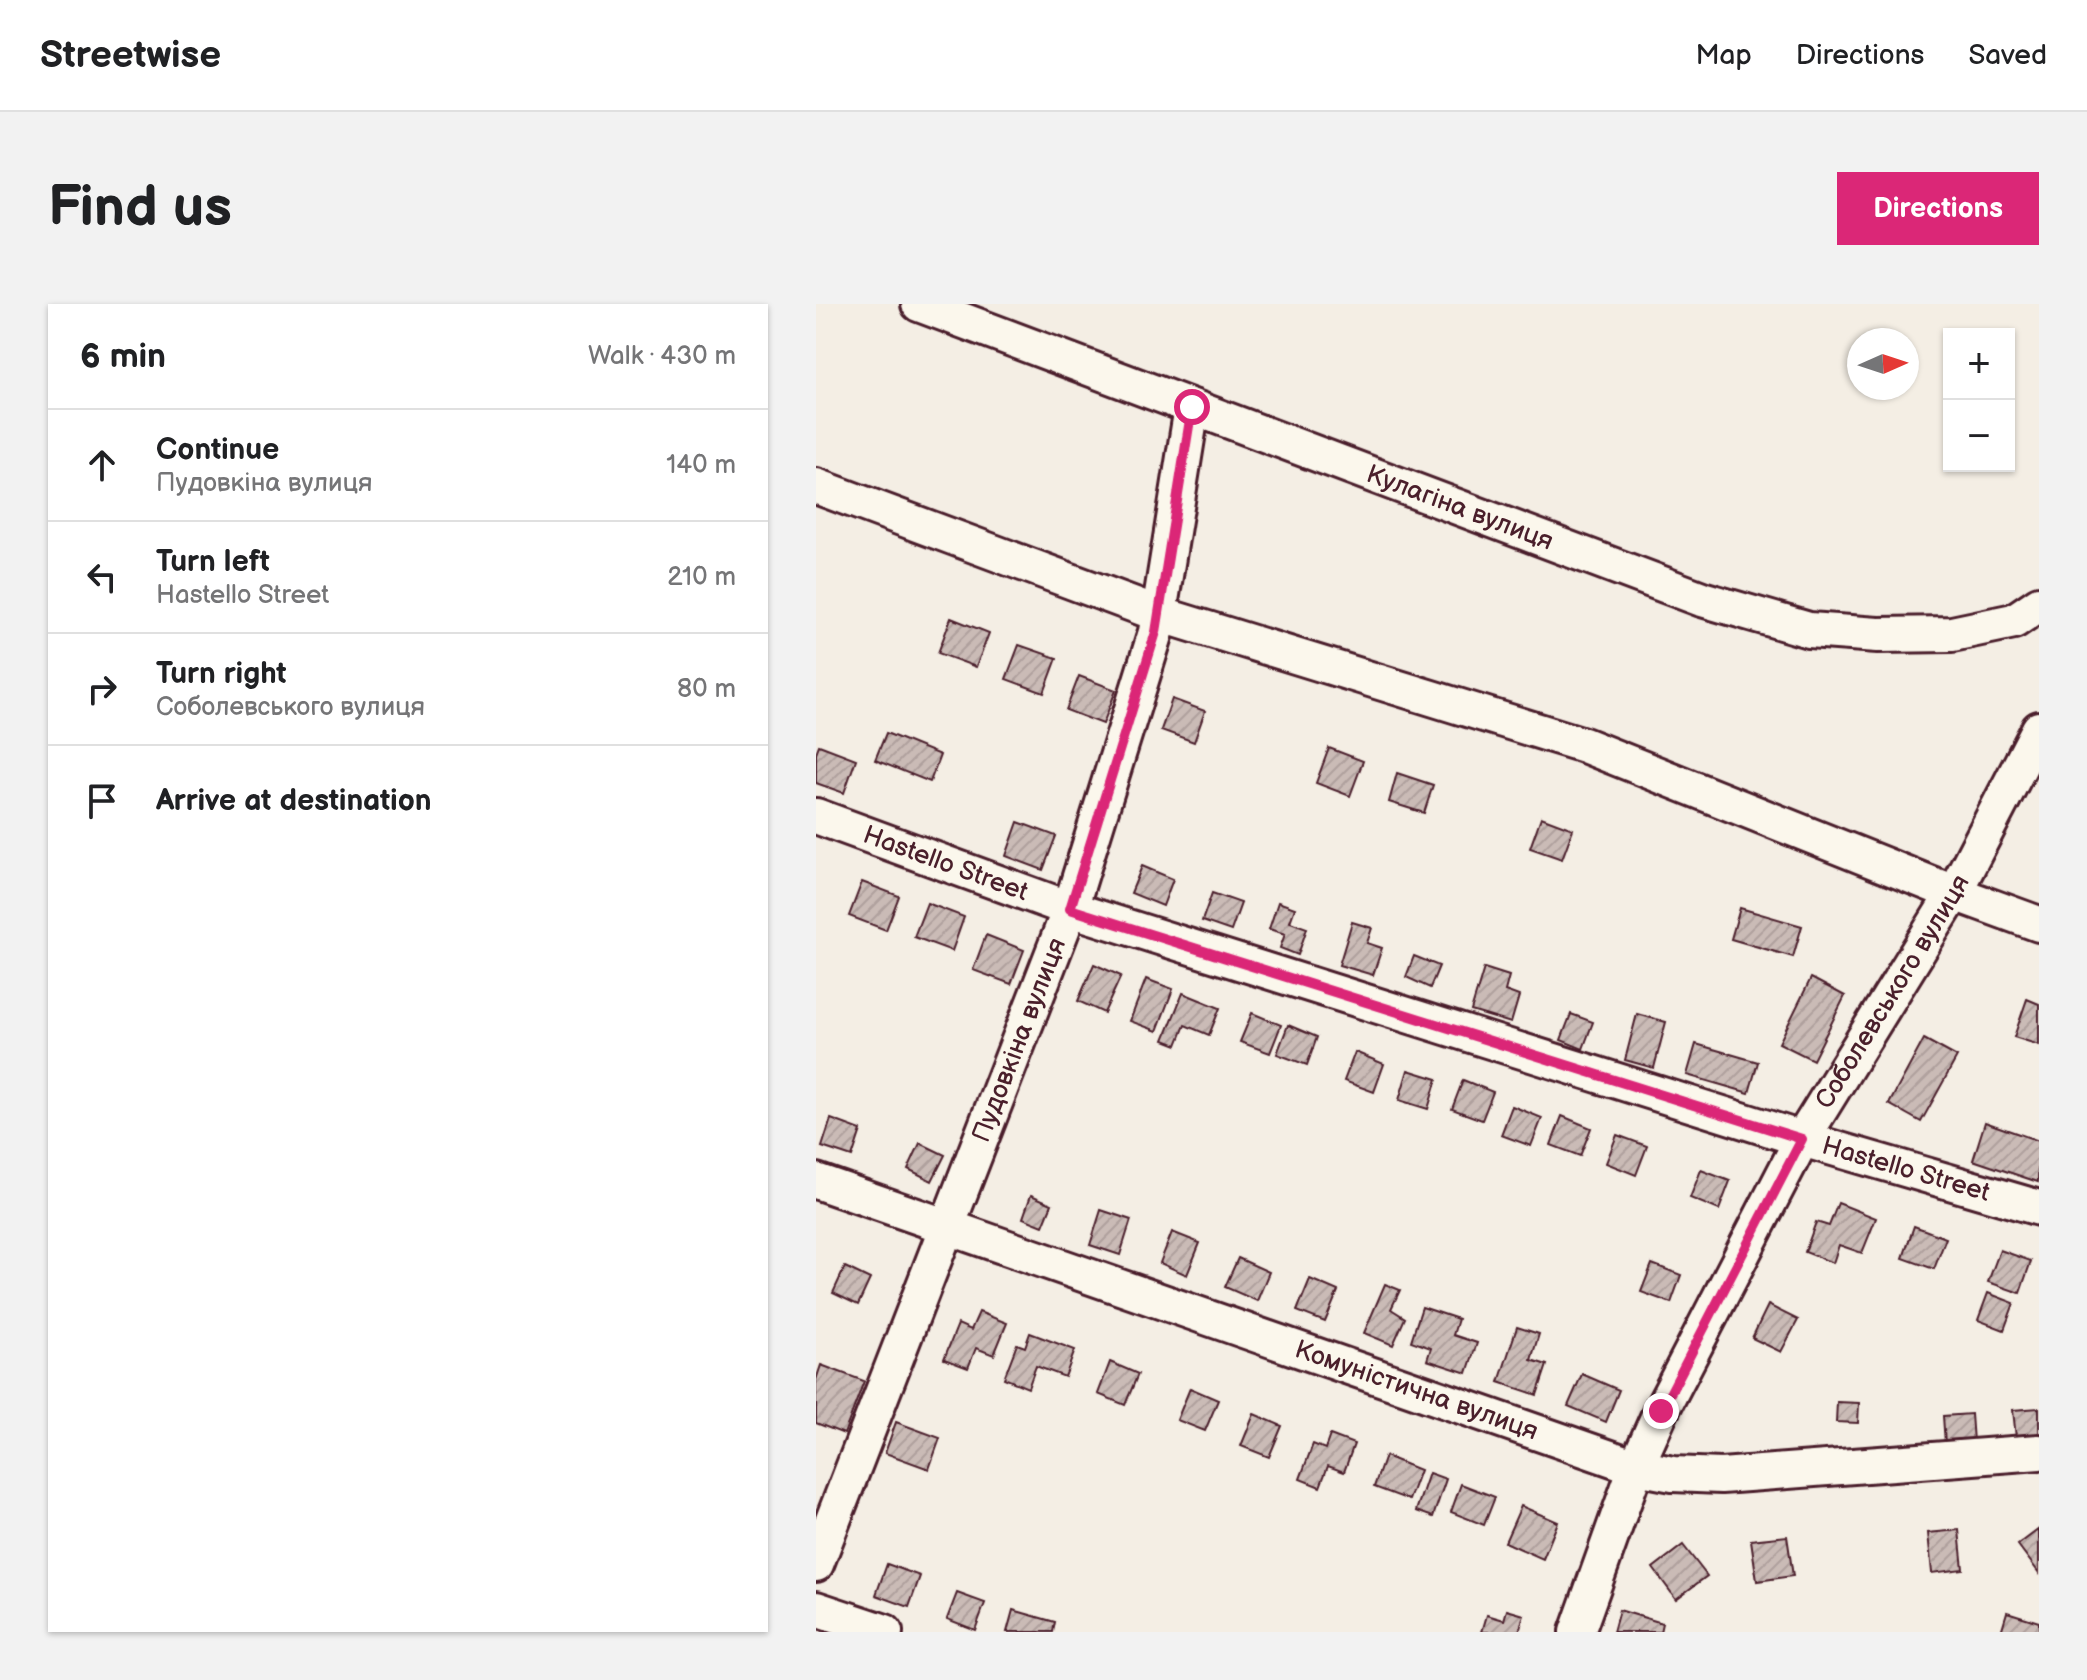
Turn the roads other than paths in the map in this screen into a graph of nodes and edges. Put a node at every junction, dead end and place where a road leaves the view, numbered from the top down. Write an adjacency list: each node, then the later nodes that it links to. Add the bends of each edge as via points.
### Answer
1 (919, 304): 2 (street, Кулагіна вулиця)
2 (1192, 407): 4 (street, Пудовкіна вулиця); 5 (street, Кулагіна вулиця, via 1702,599 1809,630 1952,634)
3 (816, 486): 4 (street)
4 (1159, 614): 8 (street, via 1584,745); 9 (street, Пудовкіна вулиця)
5 (2031, 617)
6 (2039, 729): 8 (street, Соболевського вулиця)
7 (816, 816): 9 (street, Hastello Street)
8 (1954, 893): 10 (street); 11 (street, Соболевського вулиця)
9 (1070, 909): 11 (street, Hastello Street); 14 (street, Пудовкіна вулиця)
10 (2039, 924)
11 (1802, 1139): 13 (street, Hastello Street); 16 (street, Соболевського вулиця)
12 (816, 1181): 14 (street, Комуністична вулиця)
13 (2039, 1208)
14 (947, 1227): 16 (street, Комуністична вулиця); 17 (street, Пудовкіна вулиця)
15 (2039, 1452): 16 (street, Комуністична вулиця, via 1721,1476)
16 (1636, 1467): 20 (street)
17 (816, 1564)
18 (816, 1609): 19 (street)
19 (885, 1632)
20 (1577, 1632)

